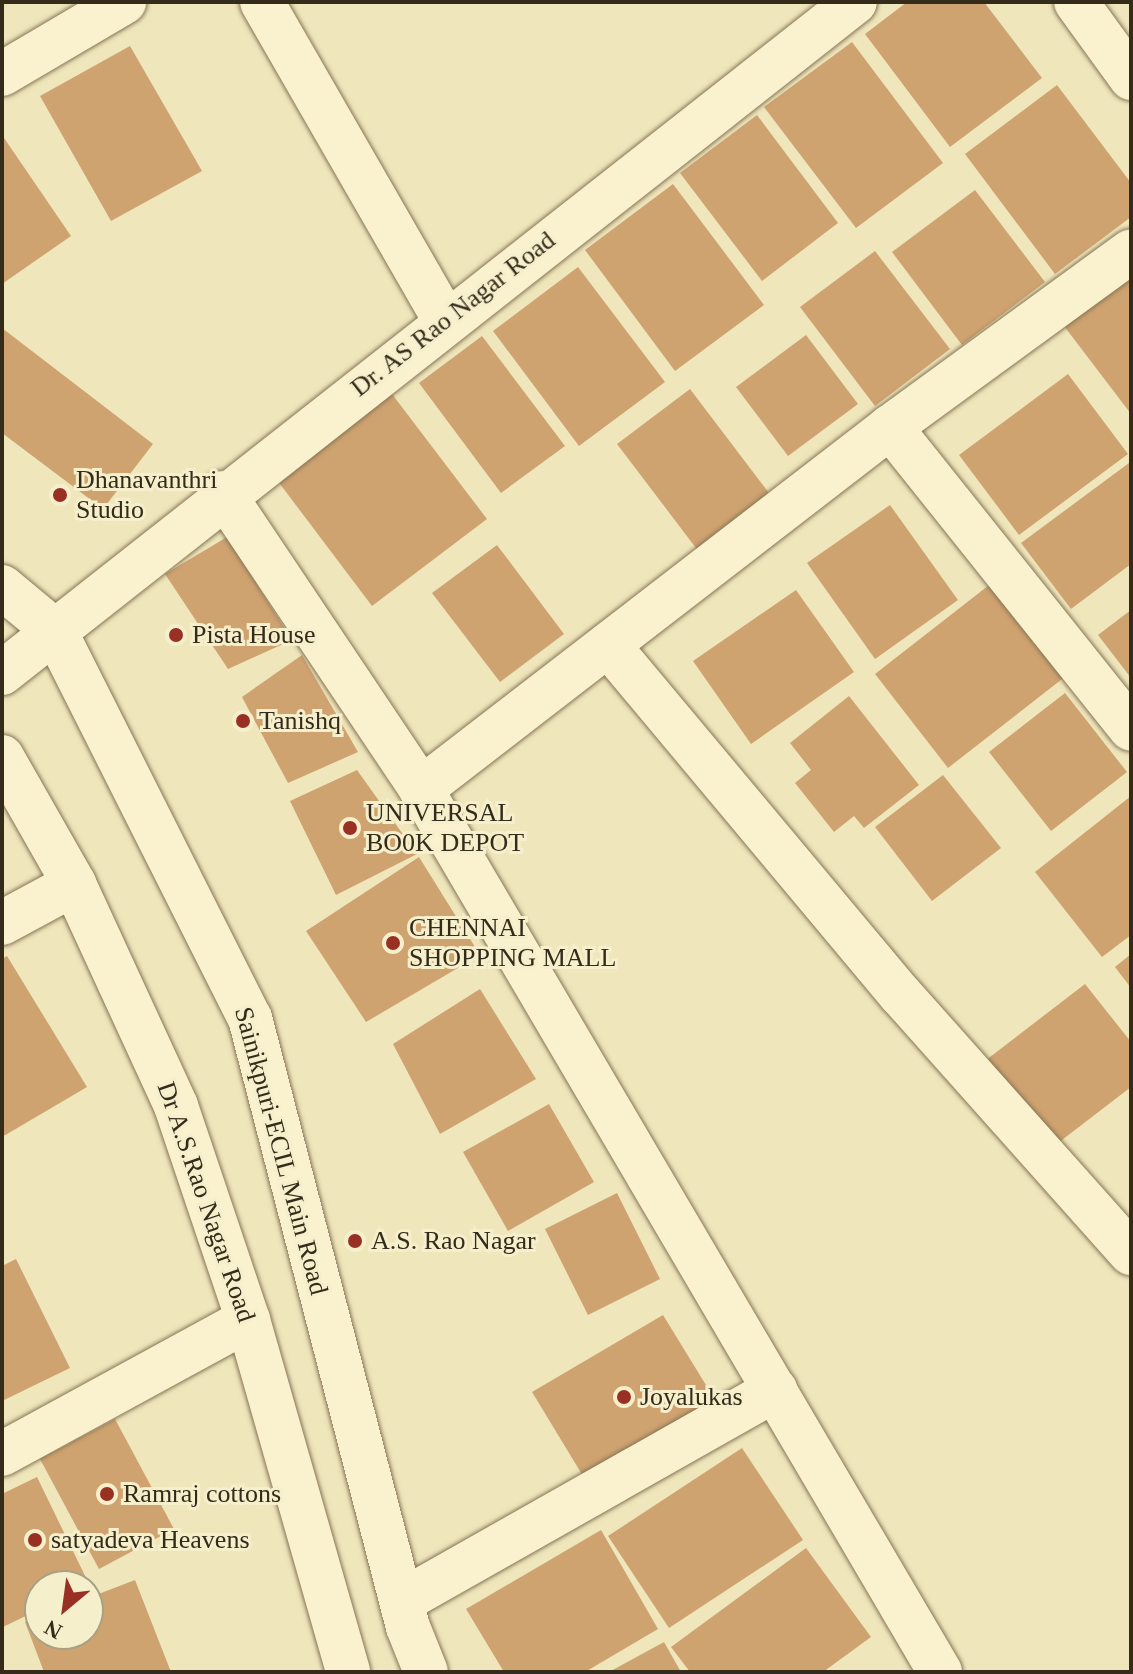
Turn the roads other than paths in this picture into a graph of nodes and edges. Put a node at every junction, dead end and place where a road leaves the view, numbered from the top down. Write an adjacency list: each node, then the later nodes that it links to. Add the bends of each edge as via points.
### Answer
1 (124, 2): 5 (street)
2 (262, 2): 8 (street)
3 (855, 2): 8 (street, Dr. AS Rao Nagar Road)
4 (1076, 2): 6 (street)
5 (6, 61)
6 (1131, 78)
7 (1131, 251): 9 (street)
8 (445, 320): 10 (street, Dr. AS Rao Nagar Road)
9 (890, 427): 13 (street); 15 (street)
10 (223, 493): 12 (street, Dr. AS Rao Nagar Road); 17 (street)
11 (2, 587): 12 (street, Sainikpuri-ECIL Main Road)
12 (55, 631): 14 (street, Dr. AS Rao Nagar Road); 24 (street, Sainikpuri-ECIL Main Road, via 250,1018)
13 (608, 645): 17 (street); 20 (street, via 901,995)
14 (2, 673)
15 (1131, 729)
16 (2, 757): 18 (street, Dr A.S.Rao Nagar Road)
17 (421, 789): 22 (street)
18 (74, 884): 19 (street); 21 (street, Dr A.S.Rao Nagar Road, via 176,1106)
19 (2, 923)
20 (1131, 1253)
21 (248, 1320): 23 (street); 25 (street, Dr A.S.Rao Nagar Road)
22 (775, 1390): 24 (street); 27 (street)
23 (2, 1454)
24 (402, 1601): 26 (street, Sainikpuri-ECIL Main Road)
25 (348, 1672)
26 (426, 1672)
27 (940, 1672)

